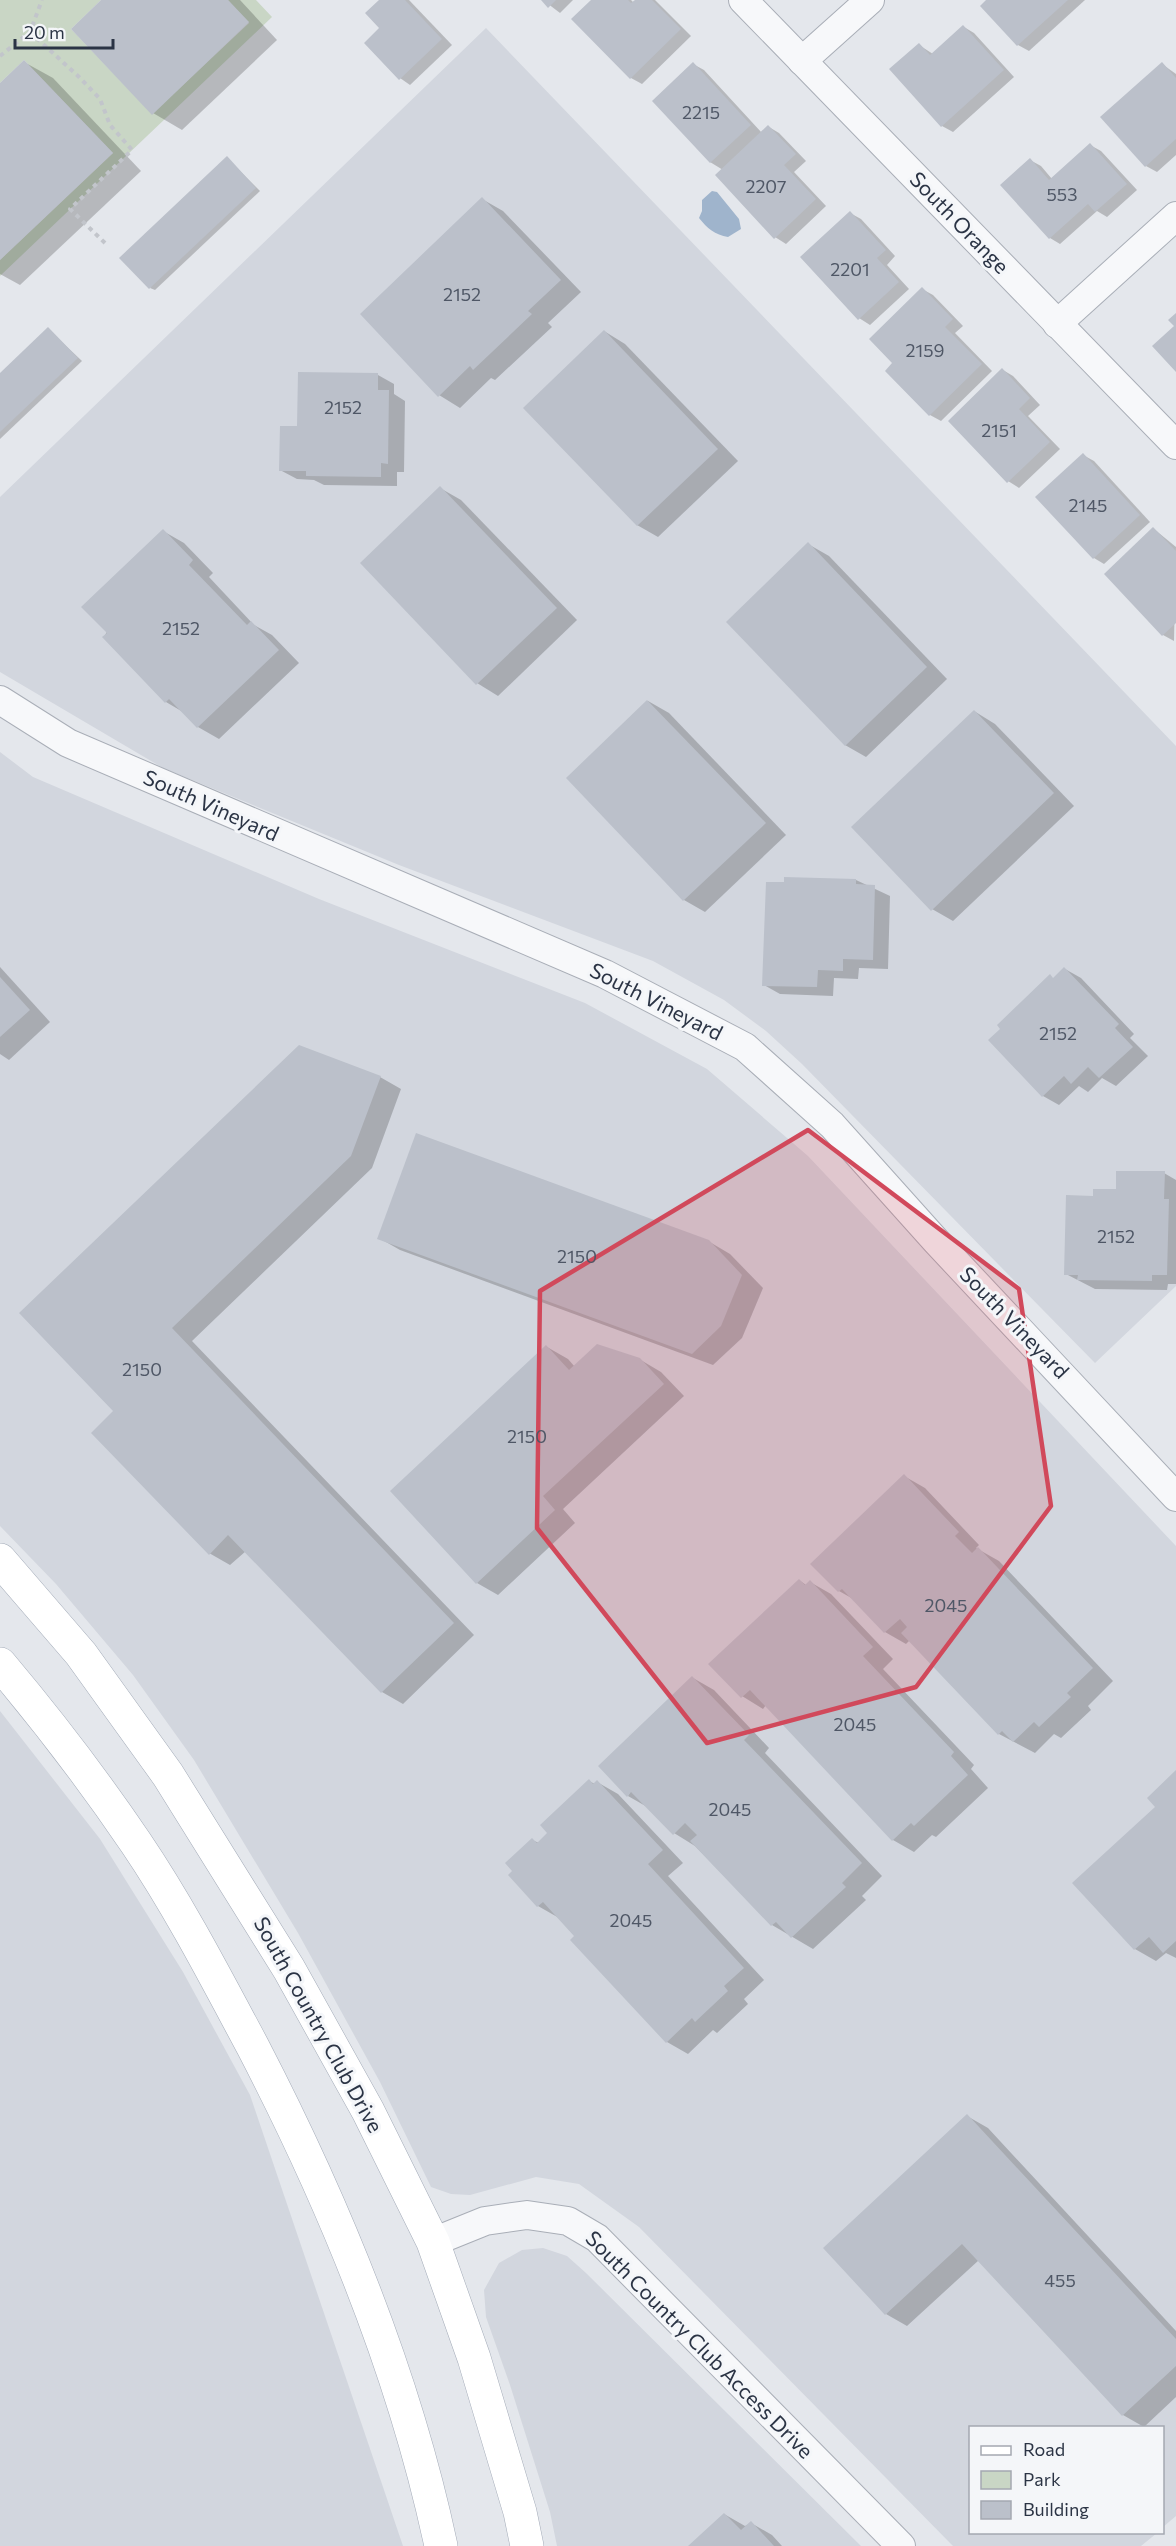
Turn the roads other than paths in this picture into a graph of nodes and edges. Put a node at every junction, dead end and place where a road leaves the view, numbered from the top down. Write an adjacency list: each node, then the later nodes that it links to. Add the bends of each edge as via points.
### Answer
1 (743, 0): 3 (street, South Orange)
2 (870, 0): 3 (street)
3 (802, 61): 5 (street, South Orange)
4 (1176, 216): 5 (street)
5 (1057, 324): 6 (street, South Orange)
6 (1176, 445)
7 (0, 700): 8 (street, South Vineyard, via 68,743 605,974 745,1047 832,1125)
8 (1176, 1497)
9 (0, 1560): 11 (main road, South Country Club Drive, via 81,1654 218,1851 368,2111)
10 (0, 1664): 12 (main road, via 137,1844 186,1924 290,2118 369,2300 432,2502)
11 (433, 2242): 13 (main road, South Country Club Drive, via 474,2358); 14 (street, South Country Club Access Drive, via 485,2221 527,2215 568,2221 597,2238)
12 (441, 2546)
13 (527, 2546)
14 (901, 2546)

